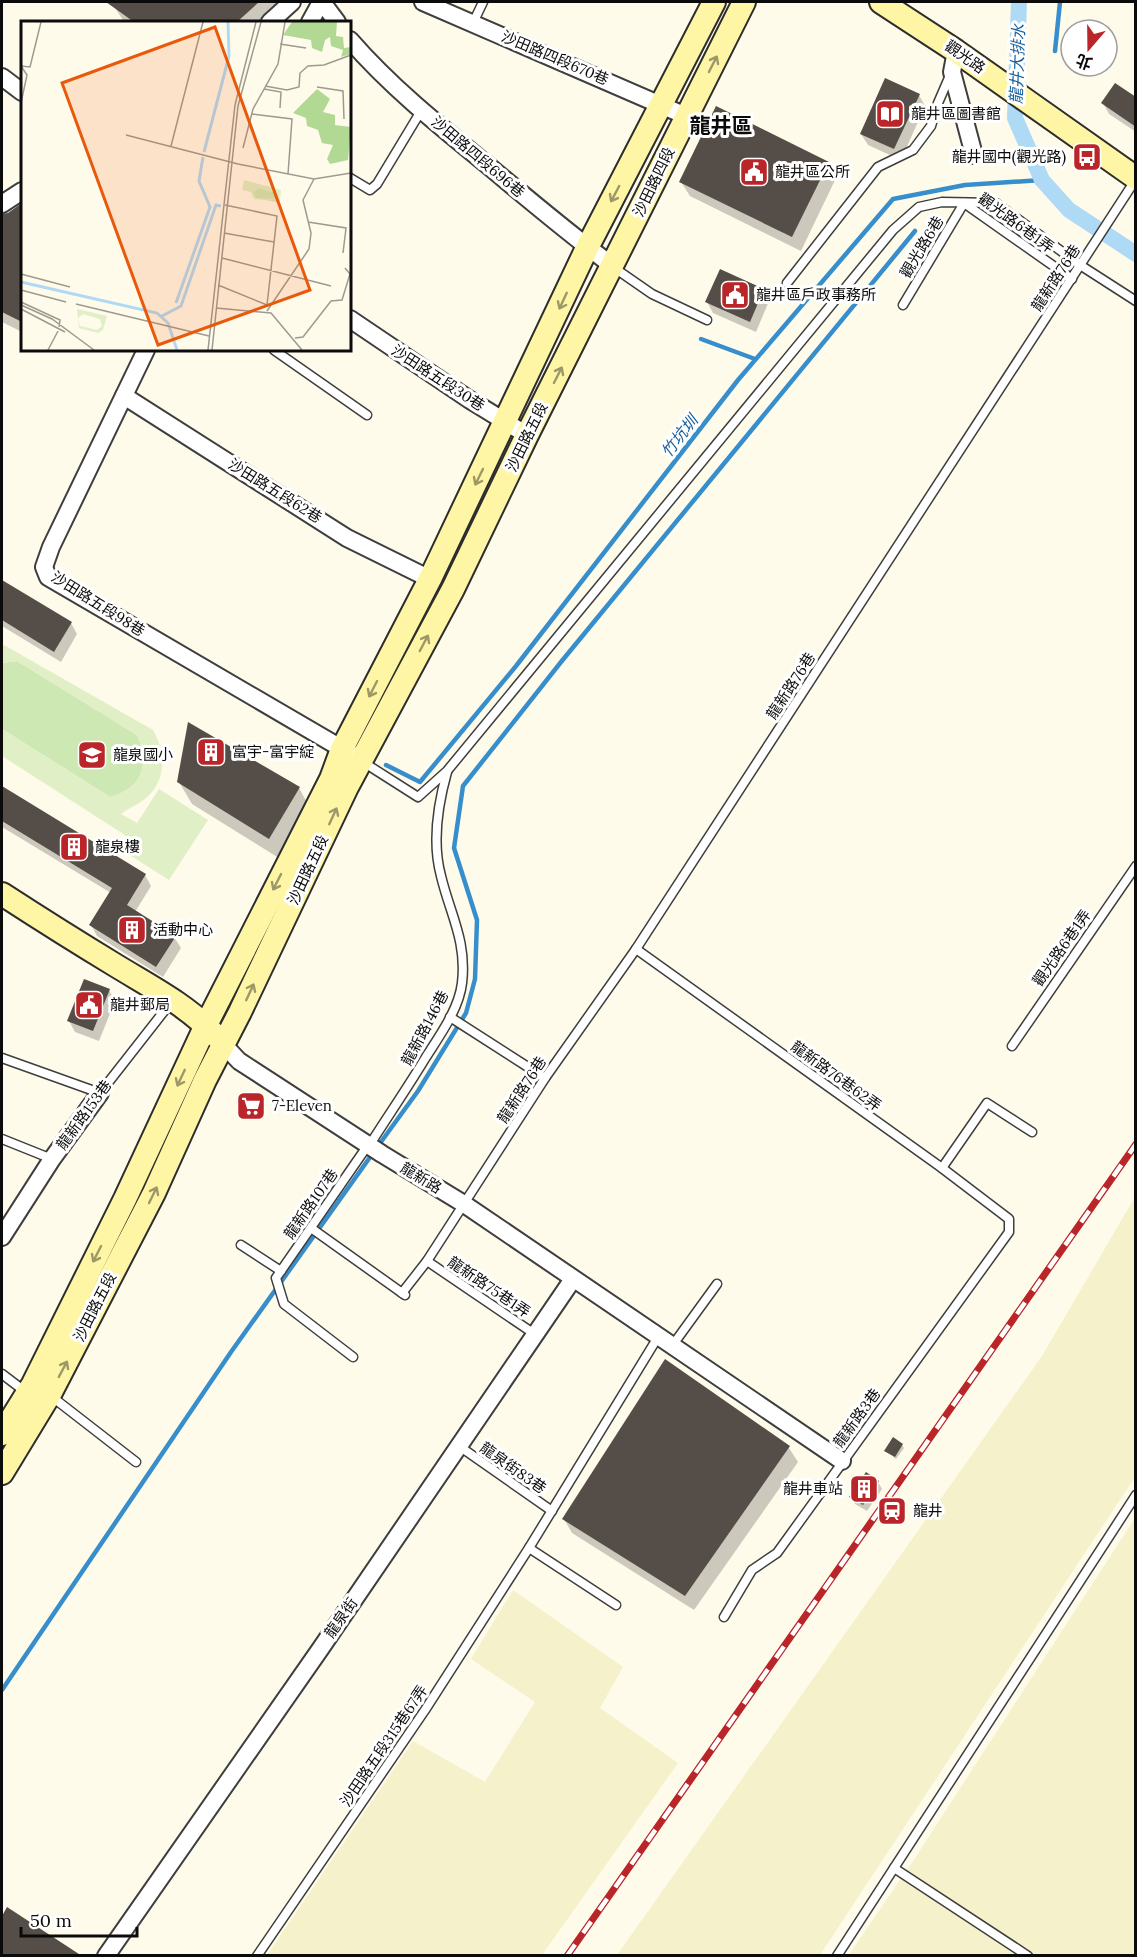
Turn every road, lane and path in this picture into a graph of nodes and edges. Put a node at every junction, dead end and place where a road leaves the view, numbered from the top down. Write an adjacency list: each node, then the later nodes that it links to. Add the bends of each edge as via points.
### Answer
1 (292, 2): 8 (street)
2 (321, 2): 9 (street); 10 (street)
3 (423, 2): 11 (street, 沙田路四段670巷)
4 (483, 2): 11 (lane)
5 (714, 2): 16 (street, 沙田路四段)
6 (744, 2): 18 (street, 沙田路四段, one-way to 6)
7 (881, 2): 13 (street, 觀光路)
8 (271, 21)
9 (311, 21)
10 (336, 21)
11 (473, 23): 16 (street, 沙田路四段670巷)
12 (351, 41): 17 (street, 沙田路四段696巷)
13 (954, 62): 19 (street); 23 (street, 觀光路, via 977,66); 31 (lane, via 931,126 913,150 878,167)
14 (2, 77): 15 (street)
15 (21, 91)
16 (662, 105): 18 (street, 沙田路四段670巷); 20 (street, 沙田路四段)
17 (422, 111): 22 (lane, via 377,184 370,190); 27 (street, 沙田路四段696巷)
18 (686, 116): 21 (street, 沙田路四段)
19 (974, 155)
20 (630, 166): 21 (street); 27 (street, 沙田路四段, one-way to 27)
21 (656, 178): 29 (street, 沙田路四段)
22 (351, 179)
23 (1134, 182): 28 (lane, 龍新路76巷)
24 (21, 191): 26 (street)
25 (964, 203): 28 (lane, 觀光路6巷1弄, via 996,203); 30 (lane, 觀光路6巷1弄); 33 (lane, 觀光路6巷); 45 (lane, via 919,207 893,230)
26 (2, 204)
27 (587, 248): 29 (street, 沙田路四段696巷); 40 (street, 沙田路五段, one-way to 40)
28 (1080, 265): 30 (lane, 龍新路76巷); 32 (lane, 觀光路6巷1弄)
29 (613, 266): 35 (lane, via 652,294); 41 (street, 沙田路五段, one-way to 29)
30 (1072, 279): 48 (lane, 龍新路76巷)
31 (788, 283)
32 (1136, 302)
33 (903, 305)
34 (351, 320): 40 (street, 沙田路五段30巷)
35 (707, 320)
36 (146, 351): 38 (street, 沙田路五段98巷)
37 (275, 351): 39 (lane)
38 (124, 396): 42 (street, 沙田路五段62巷, via 347,538); 43 (street, 沙田路五段98巷, via 51,547 44,567 48,577)
39 (367, 415)
40 (506, 422): 41 (street, 沙田路五段30巷); 42 (street, 沙田路五段, one-way to 42)
41 (527, 435): 44 (street, 沙田路五段, one-way to 41, via 453,589)
42 (430, 579): 43 (street, 沙田路五段, one-way to 43)
43 (342, 749): 44 (street, 沙田路五段98巷); 51 (street, 沙田路五段, one-way to 51)
44 (362, 761): 45 (lane, via 418,797); 52 (street, 沙田路五段, one-way to 44)
45 (447, 771): 50 (lane, 龍新路146巷, via 439,808 437,849 440,875 457,925 464,962 462,986)
46 (1136, 866): 53 (lane, 觀光路6巷1弄)
47 (2, 894): 49 (street, 龍新路)
48 (636, 949): 55 (lane, 龍新路76巷); 61 (lane, 龍新路76巷62弄)
49 (174, 999): 51 (street, 龍新路); 56 (lane, 龍新路153巷)
50 (451, 1018): 55 (lane); 59 (lane, 龍新路146巷)
51 (206, 1025): 52 (street, 龍新路); 75 (street, 沙田路五段, one-way to 75, via 125,1199)
52 (223, 1044): 59 (street, 龍新路, via 239,1061); 75 (street, 沙田路五段, one-way to 52, via 154,1193)
53 (1012, 1046)
54 (2, 1058): 56 (lane)
55 (545, 1078): 62 (lane, 龍新路76巷)
56 (100, 1093): 60 (street, 龍新路153巷)
57 (1032, 1132): 61 (lane, via 987,1103)
58 (2, 1139): 60 (lane)
59 (373, 1149): 62 (street, 龍新路); 63 (lane, 龍新路107巷)
60 (52, 1159): 65 (street, 龍新路153巷)
61 (942, 1168): 64 (lane, 龍新路76巷62弄, via 1009,1219)
62 (464, 1204): 67 (lane, 龍新路76巷); 69 (street, 龍新路)
63 (311, 1229): 67 (lane, 龍新路76巷, via 404,1294); 68 (lane, 龍新路107巷)
64 (1009, 1232): 78 (lane, 龍新路3巷)
65 (2, 1237)
66 (241, 1245): 68 (lane)
67 (428, 1261): 71 (lane, 龍新路75巷1弄)
68 (278, 1275): 73 (lane, via 284,1304)
69 (573, 1279): 71 (street, 龍泉街); 72 (street, 龍新路)
70 (717, 1284): 72 (lane, 沙田路五段315巷67弄)
71 (536, 1335): 77 (street, 龍泉街)
72 (665, 1341): 78 (street, 龍新路); 82 (lane, 沙田路五段315巷67弄)
73 (353, 1357)
74 (2, 1374): 75 (lane)
75 (40, 1397): 76 (street, 沙田路五段); 79 (lane); 80 (street, 沙田路五段)
76 (2, 1434)
77 (459, 1446): 82 (lane, 龍泉街83巷); 87 (street, 龍泉街)
78 (842, 1461): 85 (lane, 龍新路3巷, via 777,1553 752,1570)
79 (136, 1462)
80 (2, 1473)
81 (1136, 1496): 86 (lane)
82 (552, 1511): 83 (lane, 沙田路五段315巷67弄)
83 (529, 1548): 84 (lane); 88 (lane, 沙田路五段315巷67弄, via 425,1710)
84 (616, 1605)
85 (724, 1617)
86 (894, 1868): 89 (lane); 90 (lane)
87 (106, 1956)
88 (257, 1956)
89 (837, 1956)
90 (1028, 1956)

